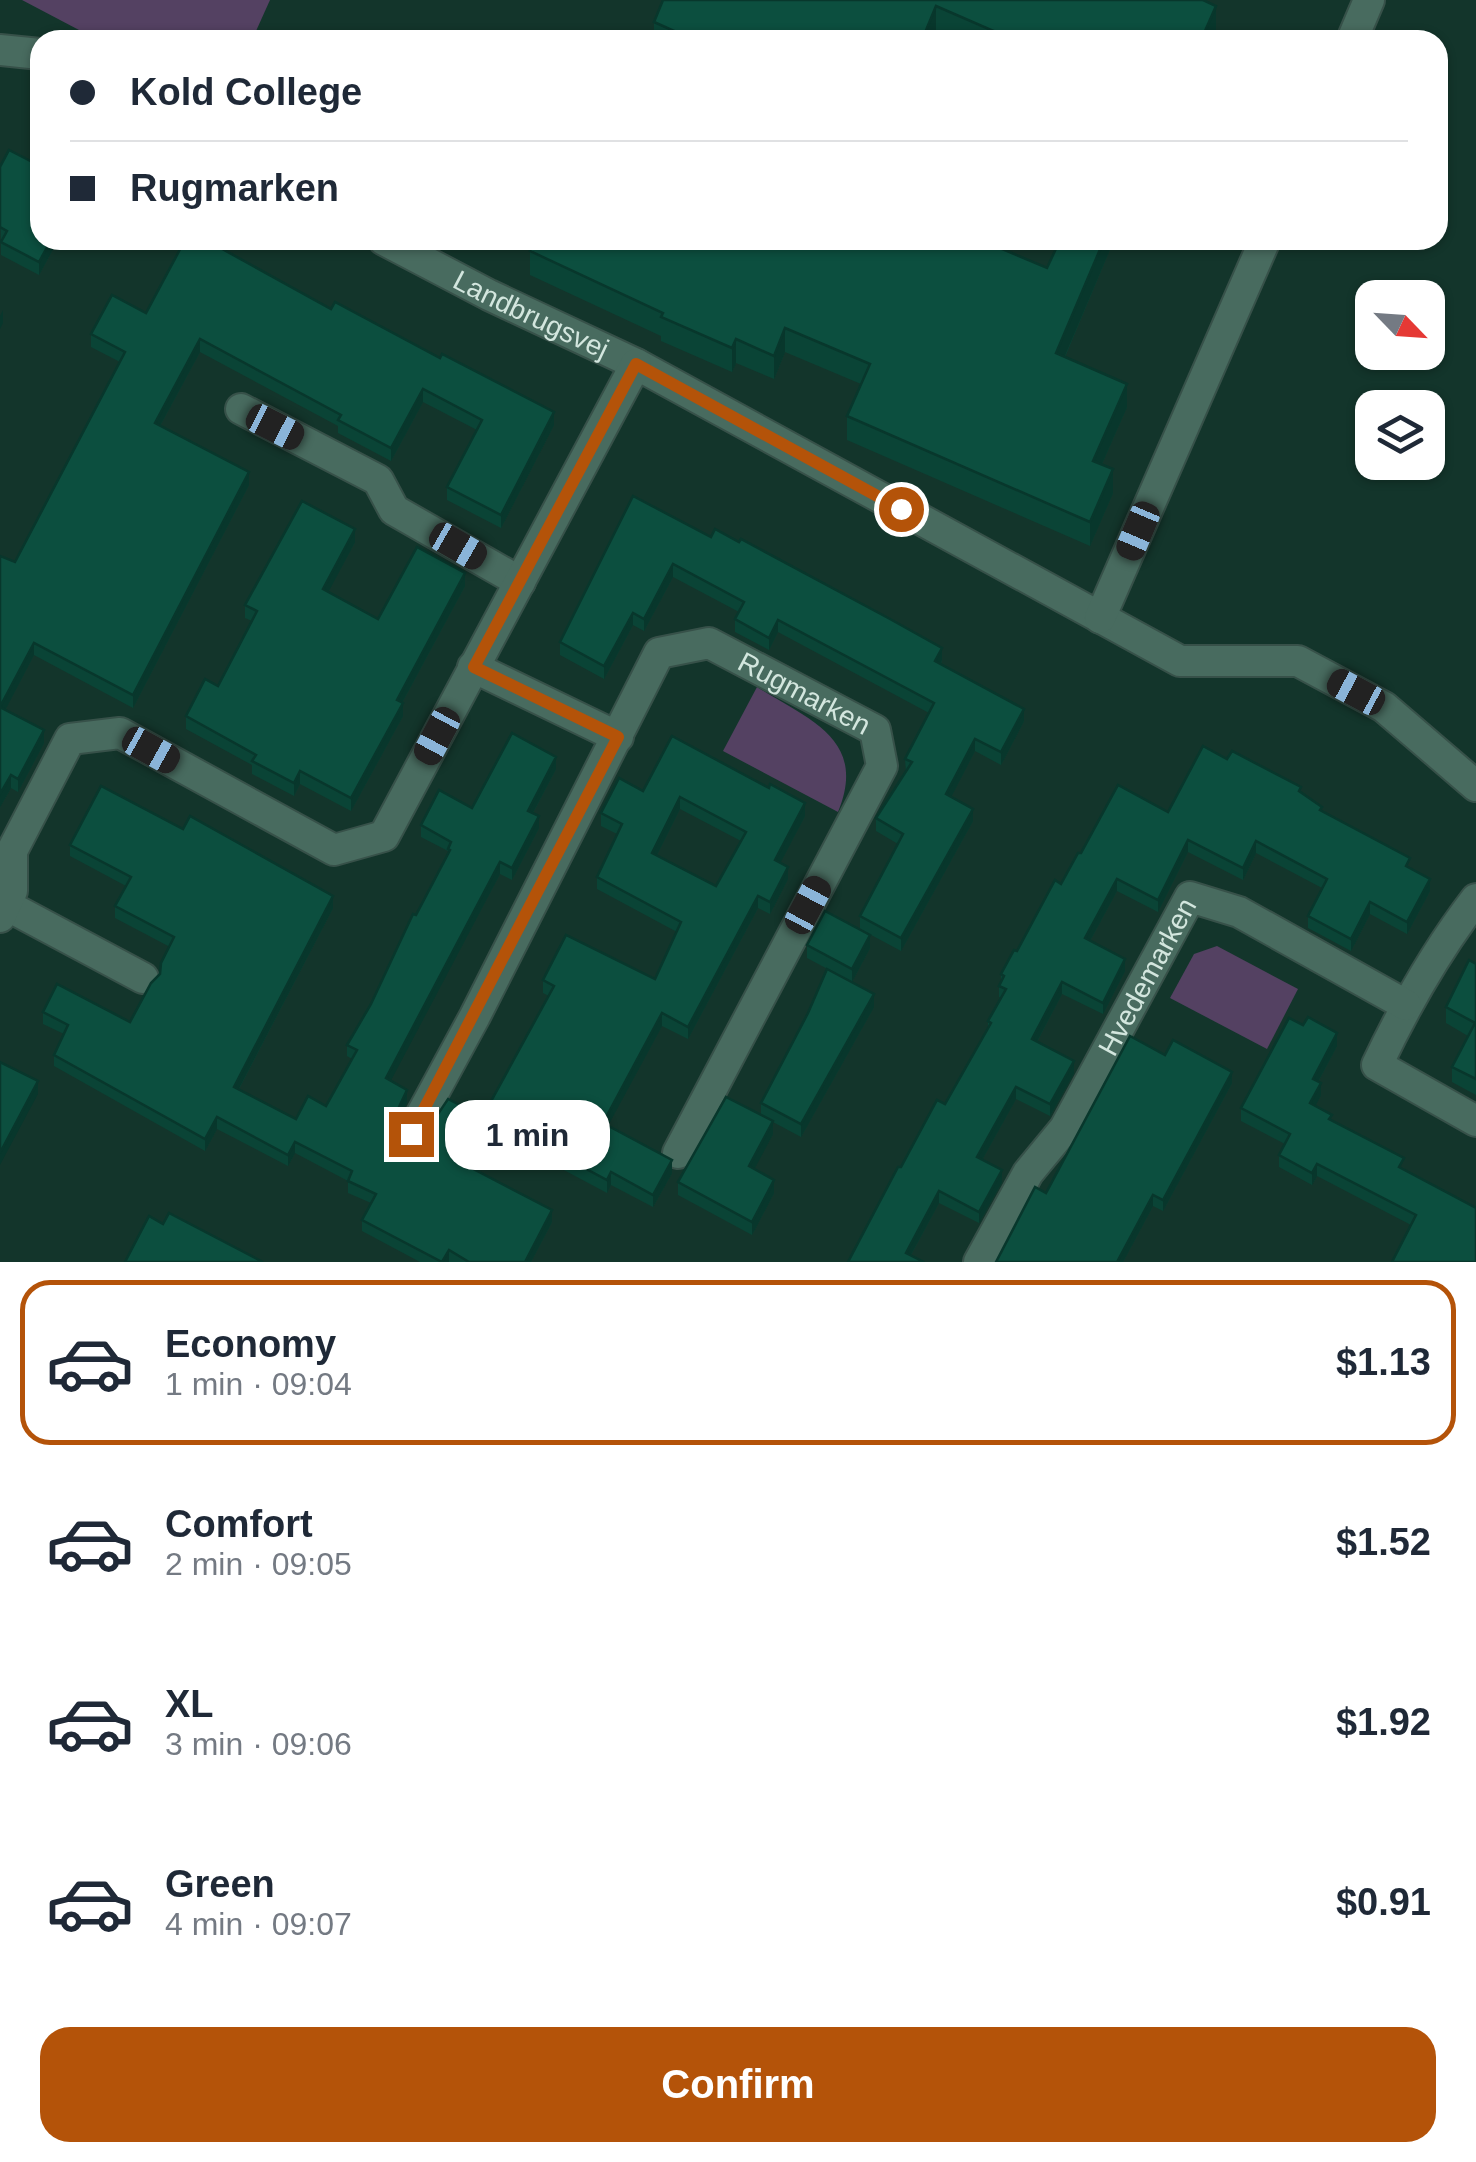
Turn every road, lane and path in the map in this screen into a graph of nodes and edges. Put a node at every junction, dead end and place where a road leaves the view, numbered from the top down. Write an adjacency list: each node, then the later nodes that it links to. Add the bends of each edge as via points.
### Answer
1 (1369, 0): 2 (street)
2 (1356, 30)
3 (0, 50): 4 (street)
4 (30, 53)
5 (403, 250): 7 (street, Landbrugsvej)
6 (1261, 250): 10 (street)
7 (636, 364): 9 (street); 10 (street, Landbrugsvej)
8 (241, 409): 9 (street, via 378,480 394,510)
9 (520, 582): 11 (street)
10 (1100, 618): 13 (street, Landbrugsvej, via 1180,661 1298,660 1384,707)
11 (474, 667): 12 (street); 15 (street, via 384,836 334,850 120,733 70,739 12,851 12,891)
12 (618, 737): 19 (street, Rugmarken); 20 (street, Rugmarken, via 660,653 709,643 875,730 882,766)
13 (1476, 786)
14 (1476, 899): 17 (street)
15 (3, 911): 16 (street)
16 (143, 978)
17 (1406, 1005): 18 (street, via 1377,1065); 21 (street, Hvedemarken, via 1239,912 1190,897 1066,1128 1028,1174)
18 (1476, 1121)
19 (411, 1134)
20 (678, 1153)
21 (979, 1262)

